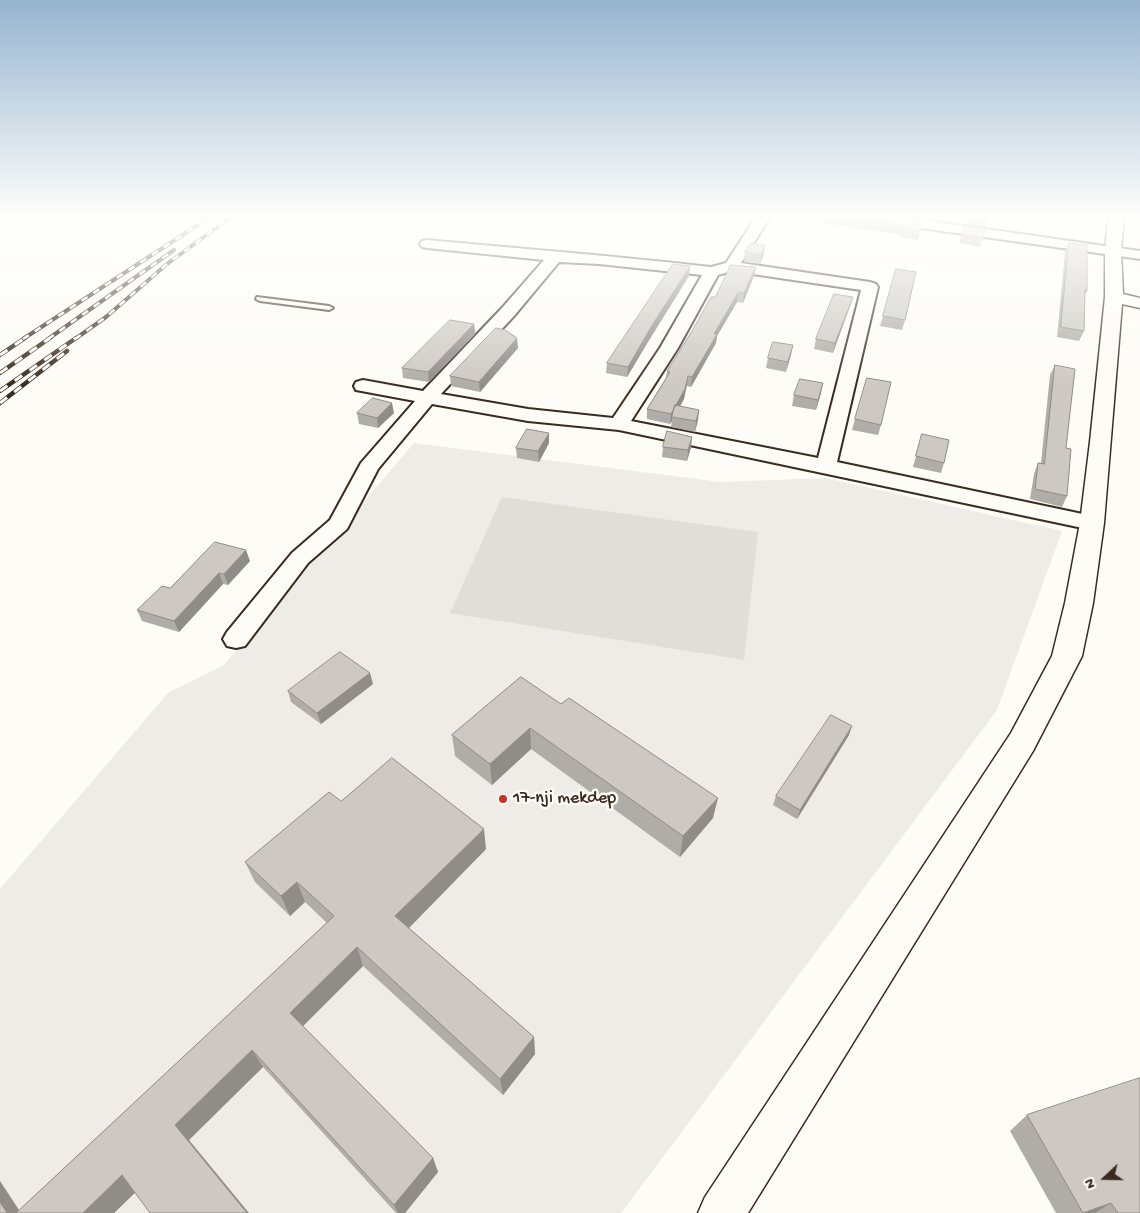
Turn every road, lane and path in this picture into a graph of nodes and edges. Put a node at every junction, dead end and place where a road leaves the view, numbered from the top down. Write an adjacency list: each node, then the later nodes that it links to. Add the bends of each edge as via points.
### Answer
1 (541, 274): 9 (street)
2 (711, 274): 10 (street, via 669,348)
3 (781, 274): 11 (street, via 870,287)
4 (1126, 274): 6 (street)
5 (260, 299): 7 (lane)
6 (1127, 300): 12 (street)
7 (329, 308)
8 (363, 386): 9 (street)
9 (428, 397): 10 (street, via 528,415); 13 (street, via 368,467 339,524 300,558)
10 (618, 424): 11 (street)
11 (826, 466): 12 (street)
12 (1092, 523): 14 (street, via 1067,656 1022,742)
13 (236, 639)
14 (721, 1213)

